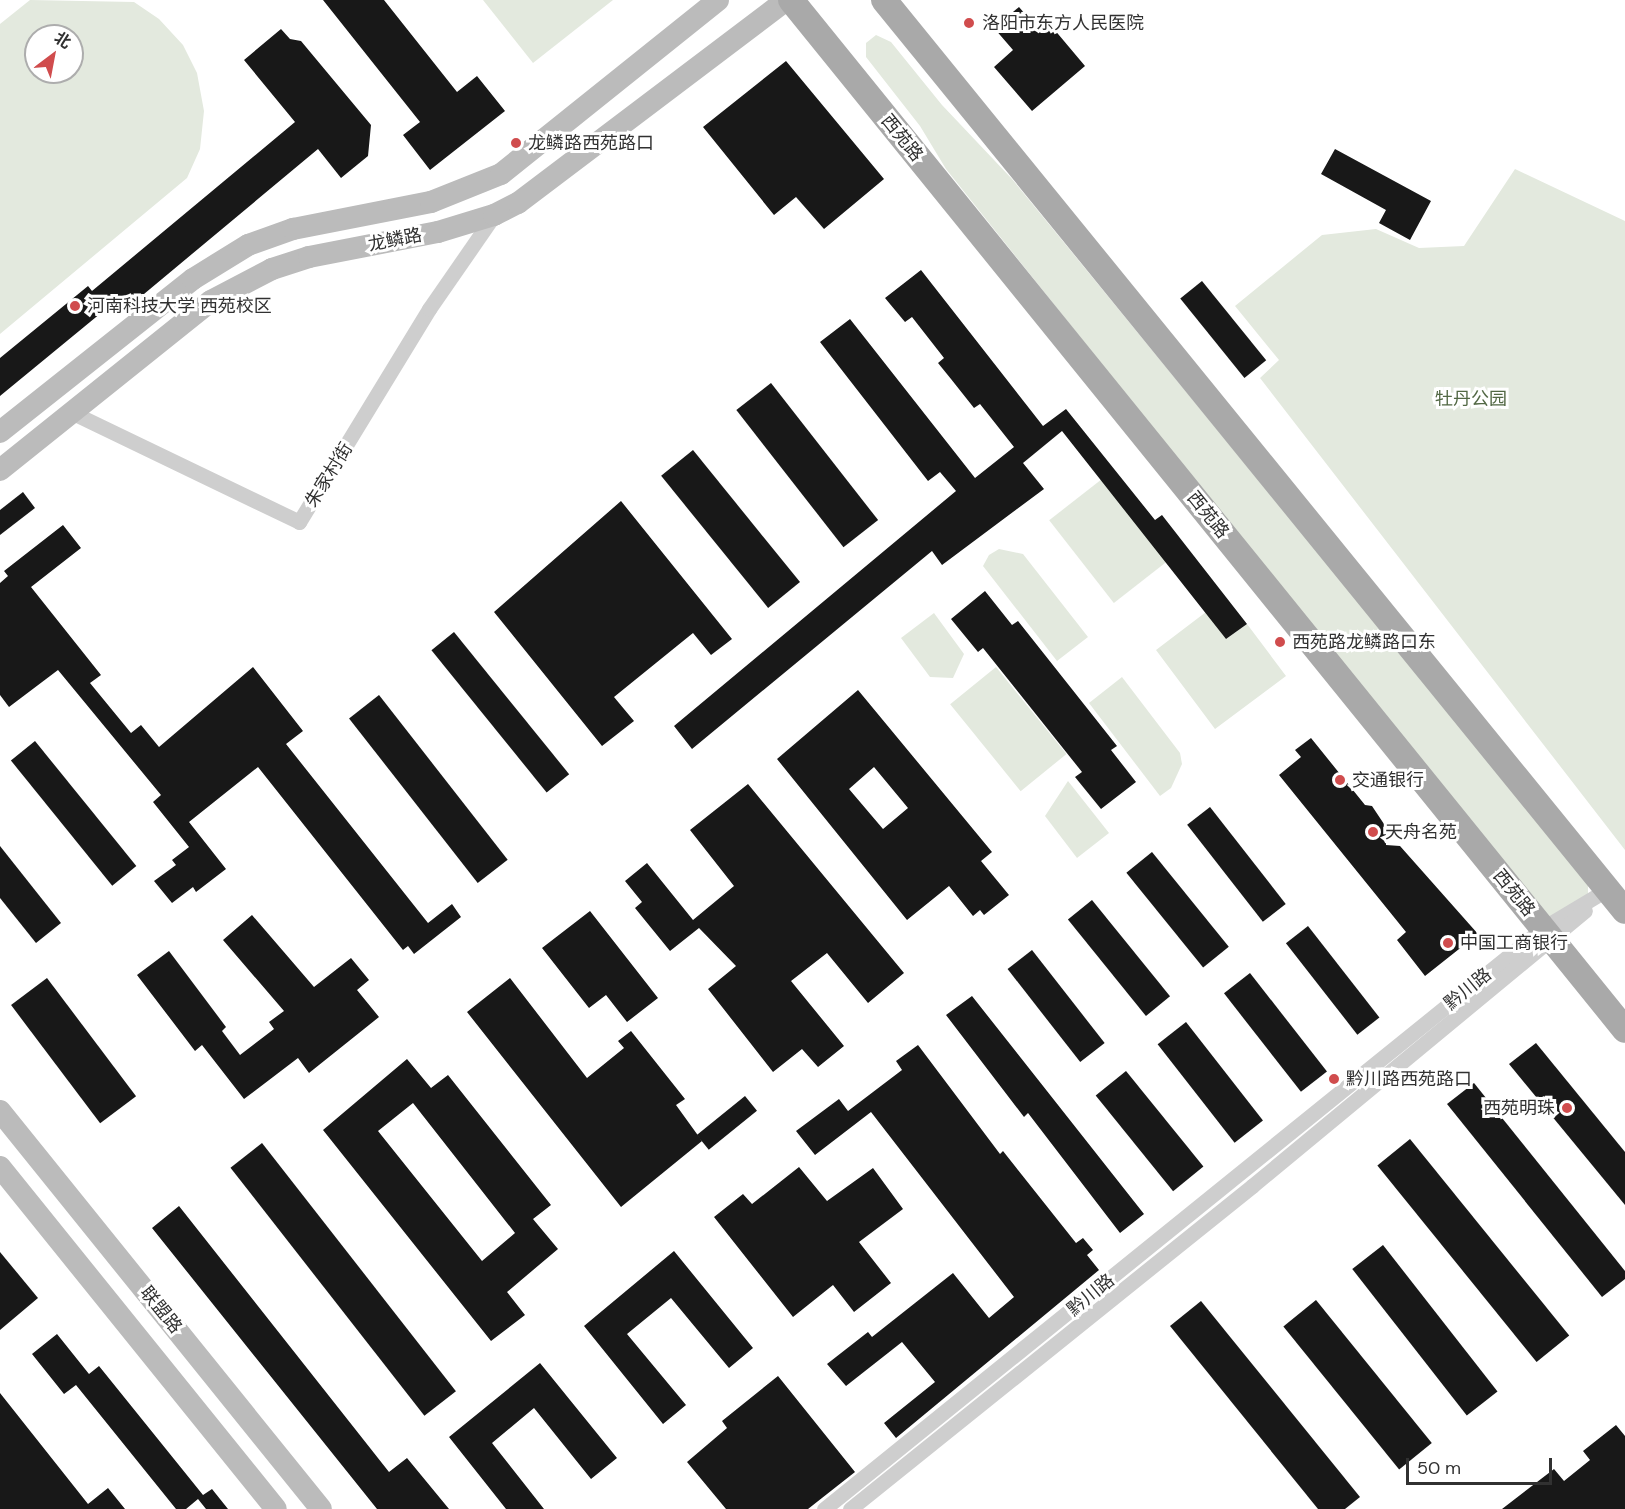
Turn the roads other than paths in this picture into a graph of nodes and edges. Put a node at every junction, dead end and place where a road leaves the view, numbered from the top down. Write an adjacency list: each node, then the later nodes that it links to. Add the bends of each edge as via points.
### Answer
1 (718, 0): 7 (main road, 龙鳞路, via 501,174 431,202 304,226 248,245 193,279)
2 (786, 0): 5 (main road, 龙鳞路, via 518,203)
3 (790, 0): 11 (main road, 西苑路)
4 (884, 0): 9 (main road)
5 (494, 215): 6 (main road, 龙鳞路, via 273,269 211,301); 6 (street, 朱家村街, via 429,309 299,522)
6 (73, 413): 8 (main road, 龙鳞路)
7 (0, 432)
8 (0, 470)
9 (1608, 889): 10 (main road); 11 (street, 黔川路)
10 (1625, 910)
11 (1548, 935): 12 (main road, 西苑路); 17 (street, 黔川路); 18 (street, 黔川路)
12 (1625, 1030)
13 (0, 1111): 16 (main road, 联盟路)
14 (0, 1167): 15 (main road, 联盟路)
15 (276, 1509)
16 (321, 1509)
17 (825, 1509)
18 (849, 1509)

